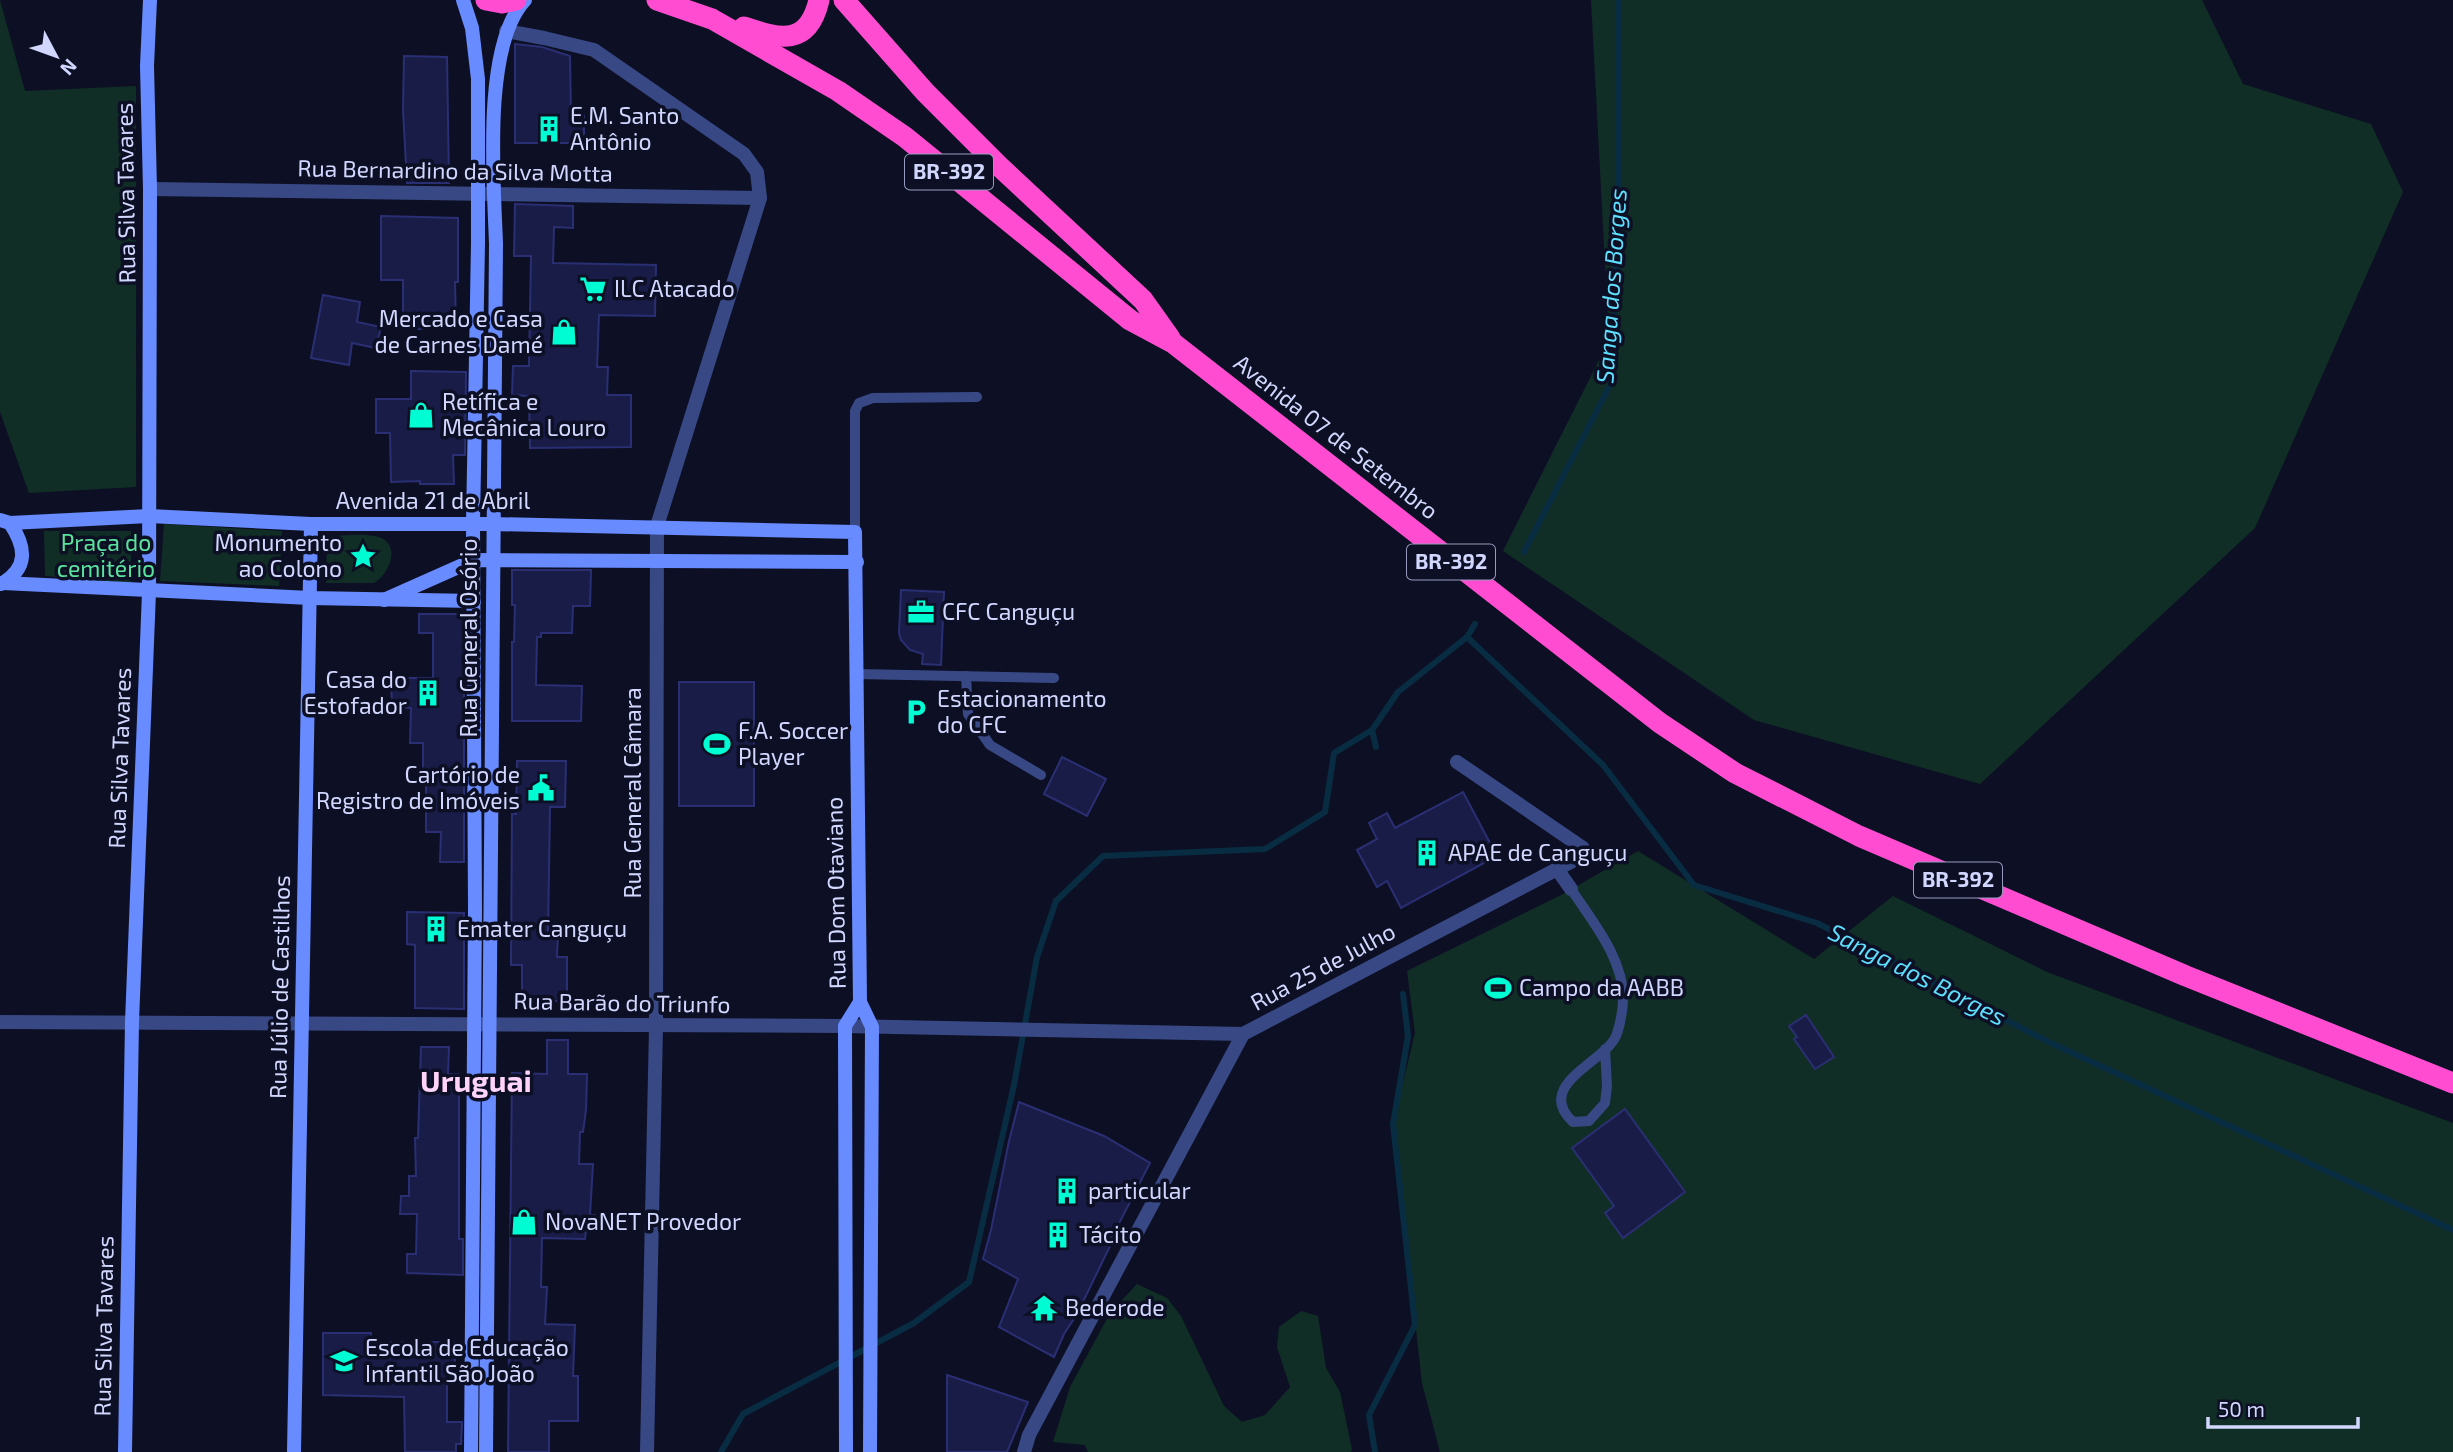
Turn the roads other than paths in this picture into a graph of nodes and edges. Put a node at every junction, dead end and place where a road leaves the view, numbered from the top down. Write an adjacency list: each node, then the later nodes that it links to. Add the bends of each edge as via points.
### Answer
1 (150, 0): 11 (street, Rua Silva Tavares)
2 (463, 0): 12 (street, Rua General Osório, via 477,56)
3 (486, 0): 4 (highway)
4 (516, 0)
5 (525, 0): 10 (street, Rua General Osório)
6 (657, 0): 9 (highway, Avenida 07 de Setembro / BR-392)
7 (819, 0): 9 (highway, via 808,26 795,36 777,37)
8 (844, 0): 15 (highway, Avenida 07 de Setembro / BR-392, via 980,148 1143,300)
9 (712, 19): 15 (highway, Avenida 07 de Setembro / BR-392, via 838,91 905,137 1130,320)
10 (506, 32): 13 (street, Rua General Osório, via 495,90); 14 (street, via 594,50 744,154 757,172)
11 (150, 189): 12 (street, Rua Bernardino da Silva Motta); 17 (street, Rua Silva Tavares)
12 (477, 195): 13 (street, Rua Bernardino da Silva Motta); 20 (street, Rua General Osório)
13 (494, 195): 14 (street, Rua Bernardino da Silva Motta); 21 (street, Rua General Osório)
14 (760, 198): 22 (street, Rua General Câmara)
15 (1173, 343): 51 (highway, Avenida 07 de Setembro / BR-392, via 1660,723 1735,773 1934,870)
16 (977, 397): 23 (lane, via 873,398 859,403 855,411)
17 (149, 516): 18 (street, Avenida 21 de Abril); 19 (street, Avenida 21 de Abril); 29 (street, Rua Silva Tavares)
18 (3, 520): 28 (street, via 22,545 23,556 12,577)
19 (311, 524): 20 (street, Avenida 21 de Abril); 30 (street, Rua Júlio de Castilhos)
20 (473, 524): 21 (street, Avenida 21 de Abril); 24 (street, Rua General Osório)
21 (493, 524): 22 (street, Avenida 21 de Abril); 25 (street, Rua General Osório)
22 (657, 526): 23 (street, Avenida 21 de Abril); 26 (street, Rua General Câmara)
23 (855, 532): 27 (street, Rua Dom Otaviano)
24 (474, 559): 25 (street); 31 (street); 32 (street, Rua General Osório)
25 (492, 560): 26 (street); 45 (street, Rua General Osório)
26 (655, 561): 27 (street); 47 (street, Rua General Câmara)
27 (857, 562): 33 (street, Rua Dom Otaviano)
28 (2, 584): 29 (street)
29 (149, 592): 30 (street); 42 (street, Rua Silva Tavares)
30 (310, 598): 31 (street); 43 (street, Rua Júlio de Castilhos)
31 (384, 600): 32 (street)
32 (474, 601): 44 (street, Rua General Osório)
33 (857, 674): 34 (lane); 40 (street, Rua Dom Otaviano)
34 (966, 676): 35 (lane); 37 (lane, via 968,714 990,745)
35 (1054, 678)
36 (1457, 762): 38 (street, Rua 25 de Julho, via 1583,848 1581,856)
37 (1041, 775)
38 (1557, 869): 39 (street); 49 (street, Rua 25 de Julho)
39 (1572, 889): 50 (lane, via 1620,971 1623,1000 1616,1037)
40 (860, 1002): 46 (street, Rua Dom Otaviano); 48 (street, Rua Dom Otaviano)
41 (0, 1021): 42 (street, Rua Barão do Triunfo)
42 (132, 1022): 43 (street, Rua Barão do Triunfo); 56 (street, Rua Silva Tavares)
43 (302, 1024): 44 (street, Rua Barão do Triunfo); 57 (street, Rua Júlio de Castilhos)
44 (475, 1024): 45 (street, Rua Barão do Triunfo); 58 (street, Rua General Osório)
45 (490, 1024): 47 (street, Rua Barão do Triunfo); 59 (street, Rua General Osório)
46 (845, 1026): 47 (street, Rua Barão do Triunfo); 48 (street, Rua Barão do Triunfo); 52 (street)
47 (656, 1027): 60 (street, Rua General Câmara)
48 (872, 1027): 49 (street, Rua Barão do Triunfo); 53 (street, Rua Dom Otaviano)
49 (1243, 1034): 63 (street, Rua 25 de Julho)
50 (1605, 1049): 50 (lane, via 1570,1080 1561,1101 1573,1122 1589,1121 1605,1103)
51 (2453, 1083)
52 (846, 1235): 53 (street); 55 (street)
53 (871, 1236): 54 (street, Rua Dom Otaviano)
54 (870, 1380): 55 (street); 62 (street, Rua Dom Otaviano)
55 (846, 1381): 61 (street)
56 (125, 1452)
57 (294, 1452)
58 (471, 1452)
59 (486, 1452)
60 (647, 1452)
61 (846, 1452)
62 (870, 1452)
63 (1024, 1452)

